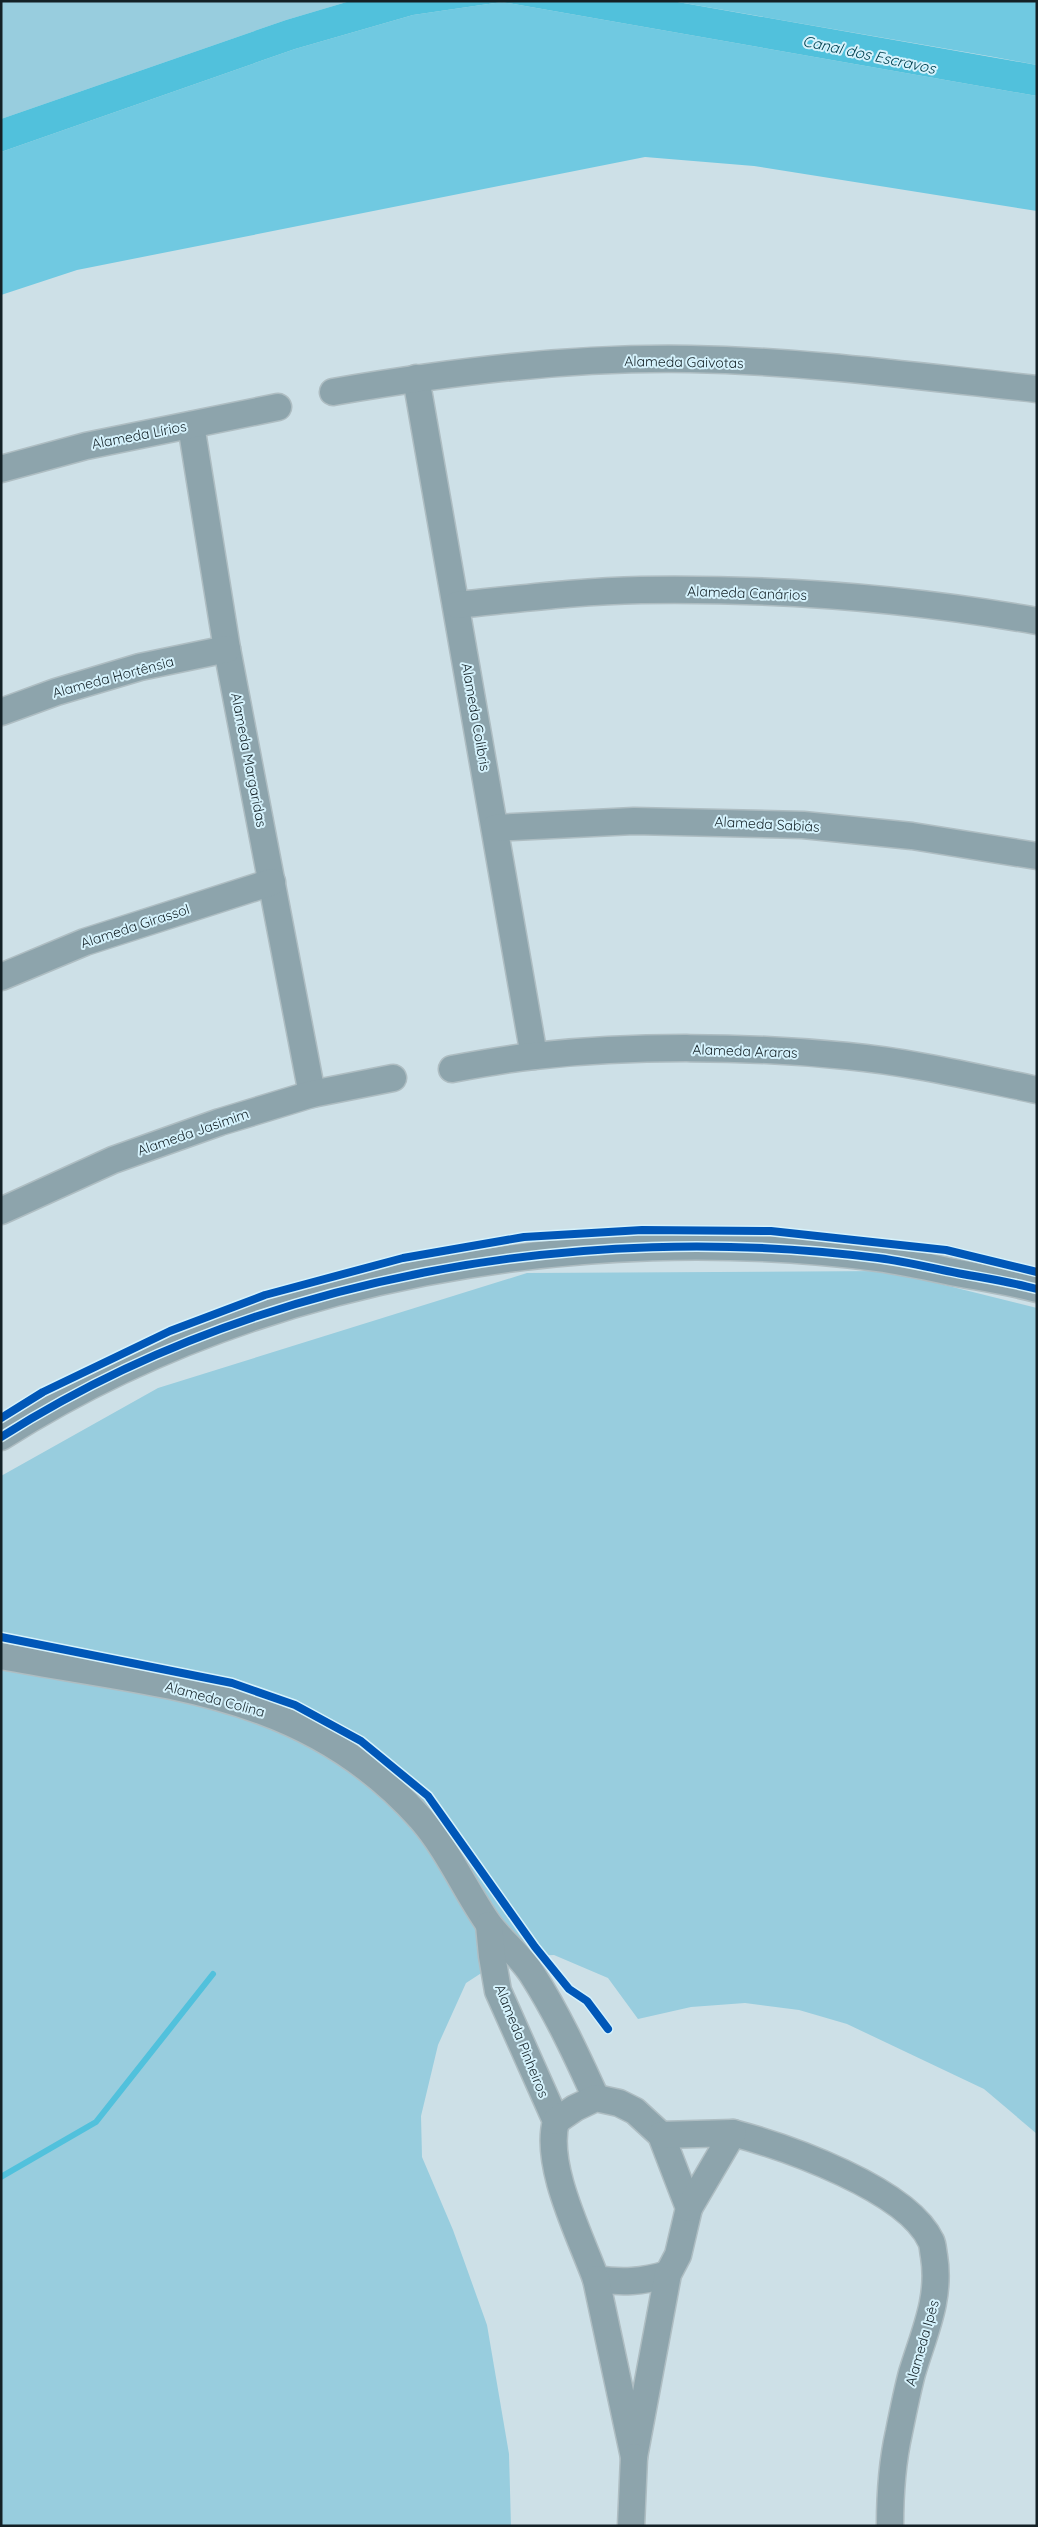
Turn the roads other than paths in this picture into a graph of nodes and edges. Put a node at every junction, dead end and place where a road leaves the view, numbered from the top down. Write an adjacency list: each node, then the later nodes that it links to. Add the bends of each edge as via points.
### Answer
1 (416, 378): 2 (street, Alameda Gaivotas, via 590,362 690,359 884,373); 3 (street, Alameda Gaivotas); 7 (street, Alameda Colibris)
2 (1037, 389)
3 (333, 392)
4 (278, 407): 5 (street, Alameda Lírios)
5 (191, 425): 6 (street, Alameda Lírios, via 86,446); 9 (street, Alameda Margaridas)
6 (1, 469)
7 (456, 604): 8 (street, Alameda Canários, via 642,590 768,593 874,597); 11 (street, Alameda Colibris)
8 (1037, 621)
9 (227, 649): 10 (street, Alameda Hortênsia, via 140,667); 13 (street, Alameda Margaridas)
10 (1, 712)
11 (495, 828): 12 (street, Alameda Sabiás, via 634,821 804,825 912,836); 15 (street, Alameda Colibris)
12 (1037, 856)
13 (272, 882): 14 (street, Alameda Girassol, via 85,942); 19 (street, Alameda Margaridas)
14 (1, 977)
15 (534, 1056): 16 (street, Alameda Araras); 18 (street, Alameda Araras, via 668,1049 847,1056 932,1067)
16 (452, 1068)
17 (393, 1078): 19 (street, Alameda Jasimim)
18 (1037, 1090)
19 (312, 1094): 20 (street, Alameda Jasimim, via 113,1160)
20 (1, 1211)
21 (1037, 1289): 22 (street, via 880,1258 791,1250 707,1246 581,1251 494,1260 343,1291 257,1318 142,1363 80,1392)
22 (1, 1437)
23 (1, 1656): 24 (street, Alameda Colina, via 205,1693 248,1705 321,1737 385,1781 423,1821)
24 (489, 1924): 25 (street, via 532,1974); 26 (street, Alameda Pinheiros, via 498,1991)
25 (544, 1996): 26 (street); 27 (street)
26 (508, 2013): 28 (street, Alameda Pinheiros)
27 (596, 2098): 28 (street); 30 (street, via 636,2110)
28 (556, 2121): 33 (street, via 552,2135 554,2159)
29 (733, 2133): 30 (street, Alameda Ipês); 31 (street); 36 (street, Alameda Ipês, via 771,2143 823,2164 886,2196 913,2216 932,2241 936,2270 935,2301 898,2434 890,2486)
30 (661, 2135): 31 (street)
31 (690, 2208): 32 (street, via 678,2255)
32 (668, 2274): 33 (street, via 636,2282); 34 (street)
33 (596, 2279): 34 (street)
34 (634, 2457): 35 (street)
35 (631, 2526)
36 (890, 2526)

